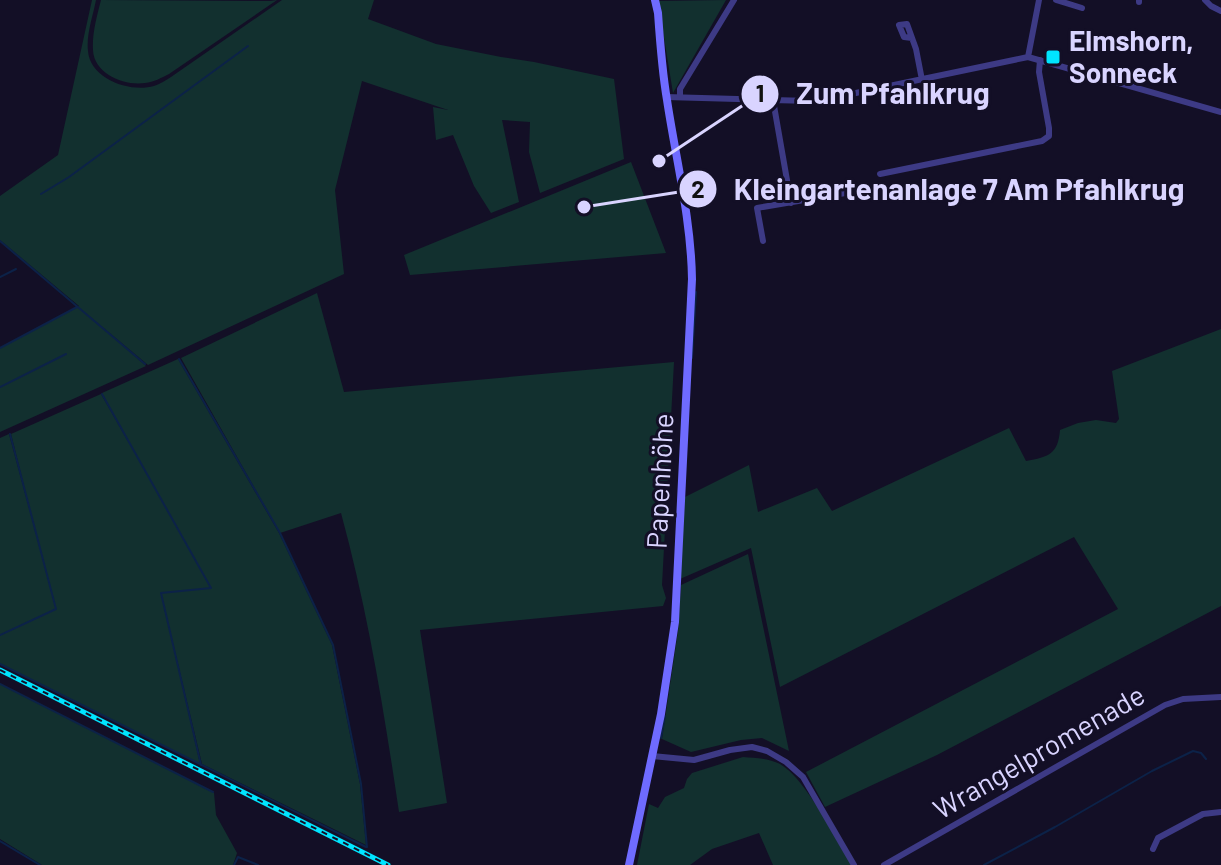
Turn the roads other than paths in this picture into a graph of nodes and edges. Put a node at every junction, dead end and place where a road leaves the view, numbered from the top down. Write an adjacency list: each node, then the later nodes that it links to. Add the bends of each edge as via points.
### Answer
1 (655, 0): 13 (main road, Papenhöhe)
2 (734, 0): 12 (street)
3 (1039, 0): 9 (street)
4 (1056, 0): 6 (street)
5 (1205, 0): 7 (street)
6 (1082, 8)
7 (1221, 11)
8 (912, 38): 11 (street)
9 (1028, 57): 10 (street); 11 (street)
10 (1040, 60): 15 (street); 16 (street, via 1049,128 1042,141)
11 (922, 80): 14 (street, via 827,99)
12 (680, 96): 13 (street); 14 (street)
13 (666, 97): 21 (main road, Papenhöhe, via 686,208 692,279 675,622)
14 (773, 100): 18 (street)
15 (1221, 112)
16 (880, 174)
17 (857, 191): 18 (street)
18 (791, 203): 19 (street, via 757,208)
19 (763, 241)
20 (1221, 697): 26 (street, Wrangelpromenade, via 1165,705)
21 (652, 756): 24 (main road, Papenhöhe); 25 (street, via 694,760 752,747 767,751 803,777)
22 (1221, 812): 23 (street, via 1203,814 1158,838)
23 (1153, 849)
24 (629, 865)
25 (854, 865)
26 (884, 865)

